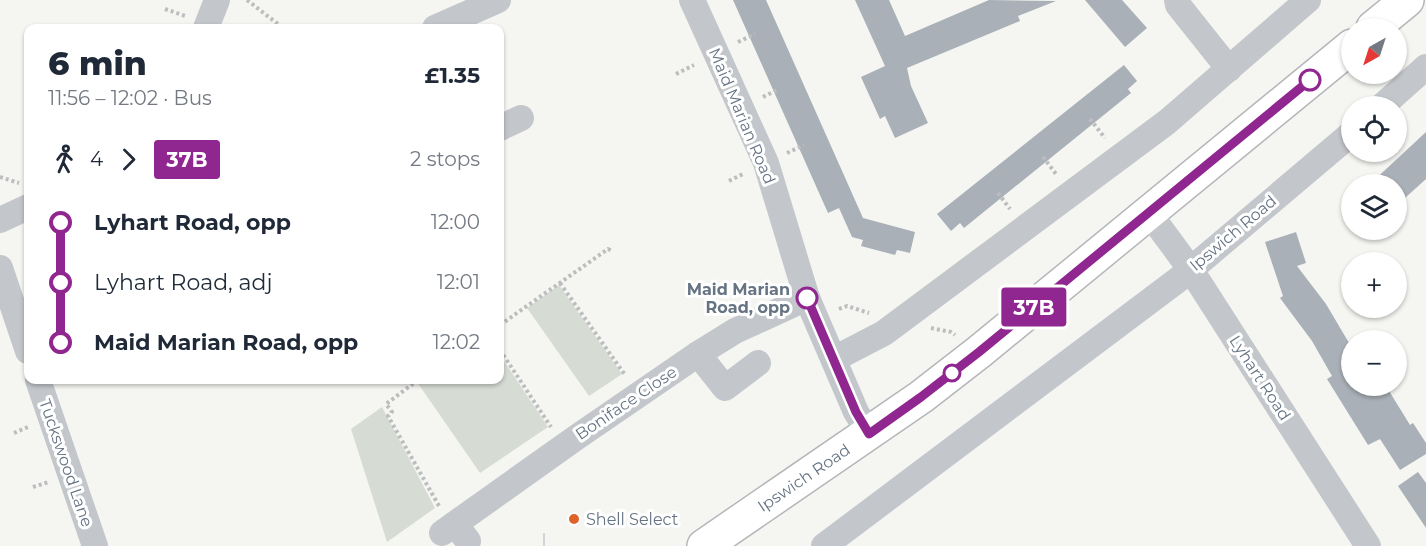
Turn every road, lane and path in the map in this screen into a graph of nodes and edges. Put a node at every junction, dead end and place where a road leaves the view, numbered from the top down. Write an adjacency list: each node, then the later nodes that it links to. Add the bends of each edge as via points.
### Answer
1 (217, 0): 9 (street)
2 (247, 0): 10 (path)
3 (498, 0): 11 (street)
4 (692, 0): 26 (street, Maid Marian Road, via 766,163)
5 (1177, 0): 14 (street)
6 (1308, 0): 14 (street)
7 (1407, 0): 8 (highway)
8 (1385, 18)
9 (208, 24)
10 (278, 24)
11 (446, 24)
12 (1341, 55): 20 (highway, Ipswich Road)
13 (1426, 67): 15 (street)
14 (1229, 69): 31 (street, via 1167,122 899,322)
15 (1393, 96)
16 (1341, 142): 24 (street, Ipswich Road)
17 (0, 177): 18 (path)
18 (24, 185)
19 (24, 209): 21 (street)
20 (1149, 213): 24 (street, Lyhart Road); 37 (highway, Ipswich Road, via 979,352)
21 (0, 220)
22 (612, 251): 25 (path, via 608,249)
23 (0, 268): 28 (street)
24 (1191, 270): 41 (street, Ipswich Road); 42 (street, Lyhart Road)
25 (560, 283): 27 (path); 33 (path)
26 (807, 298): 29 (street, Boniface Close, via 735,331); 31 (street, Maid Marian Road)
27 (504, 322)
28 (24, 339)
29 (698, 354): 32 (street, via 725,388); 38 (street, Boniface Close)
30 (504, 356): 36 (path)
31 (834, 359): 37 (street, Maid Marian Road)
32 (758, 363)
33 (626, 377)
34 (39, 384): 39 (street, Tuckswood Lane)
35 (413, 384): 38 (path, via 386,404 392,412 388,416)
36 (553, 429)
37 (869, 434): 40 (highway, Ipswich Road)
38 (451, 527)
39 (94, 546)
40 (704, 546)
41 (824, 546)
42 (1368, 546)

